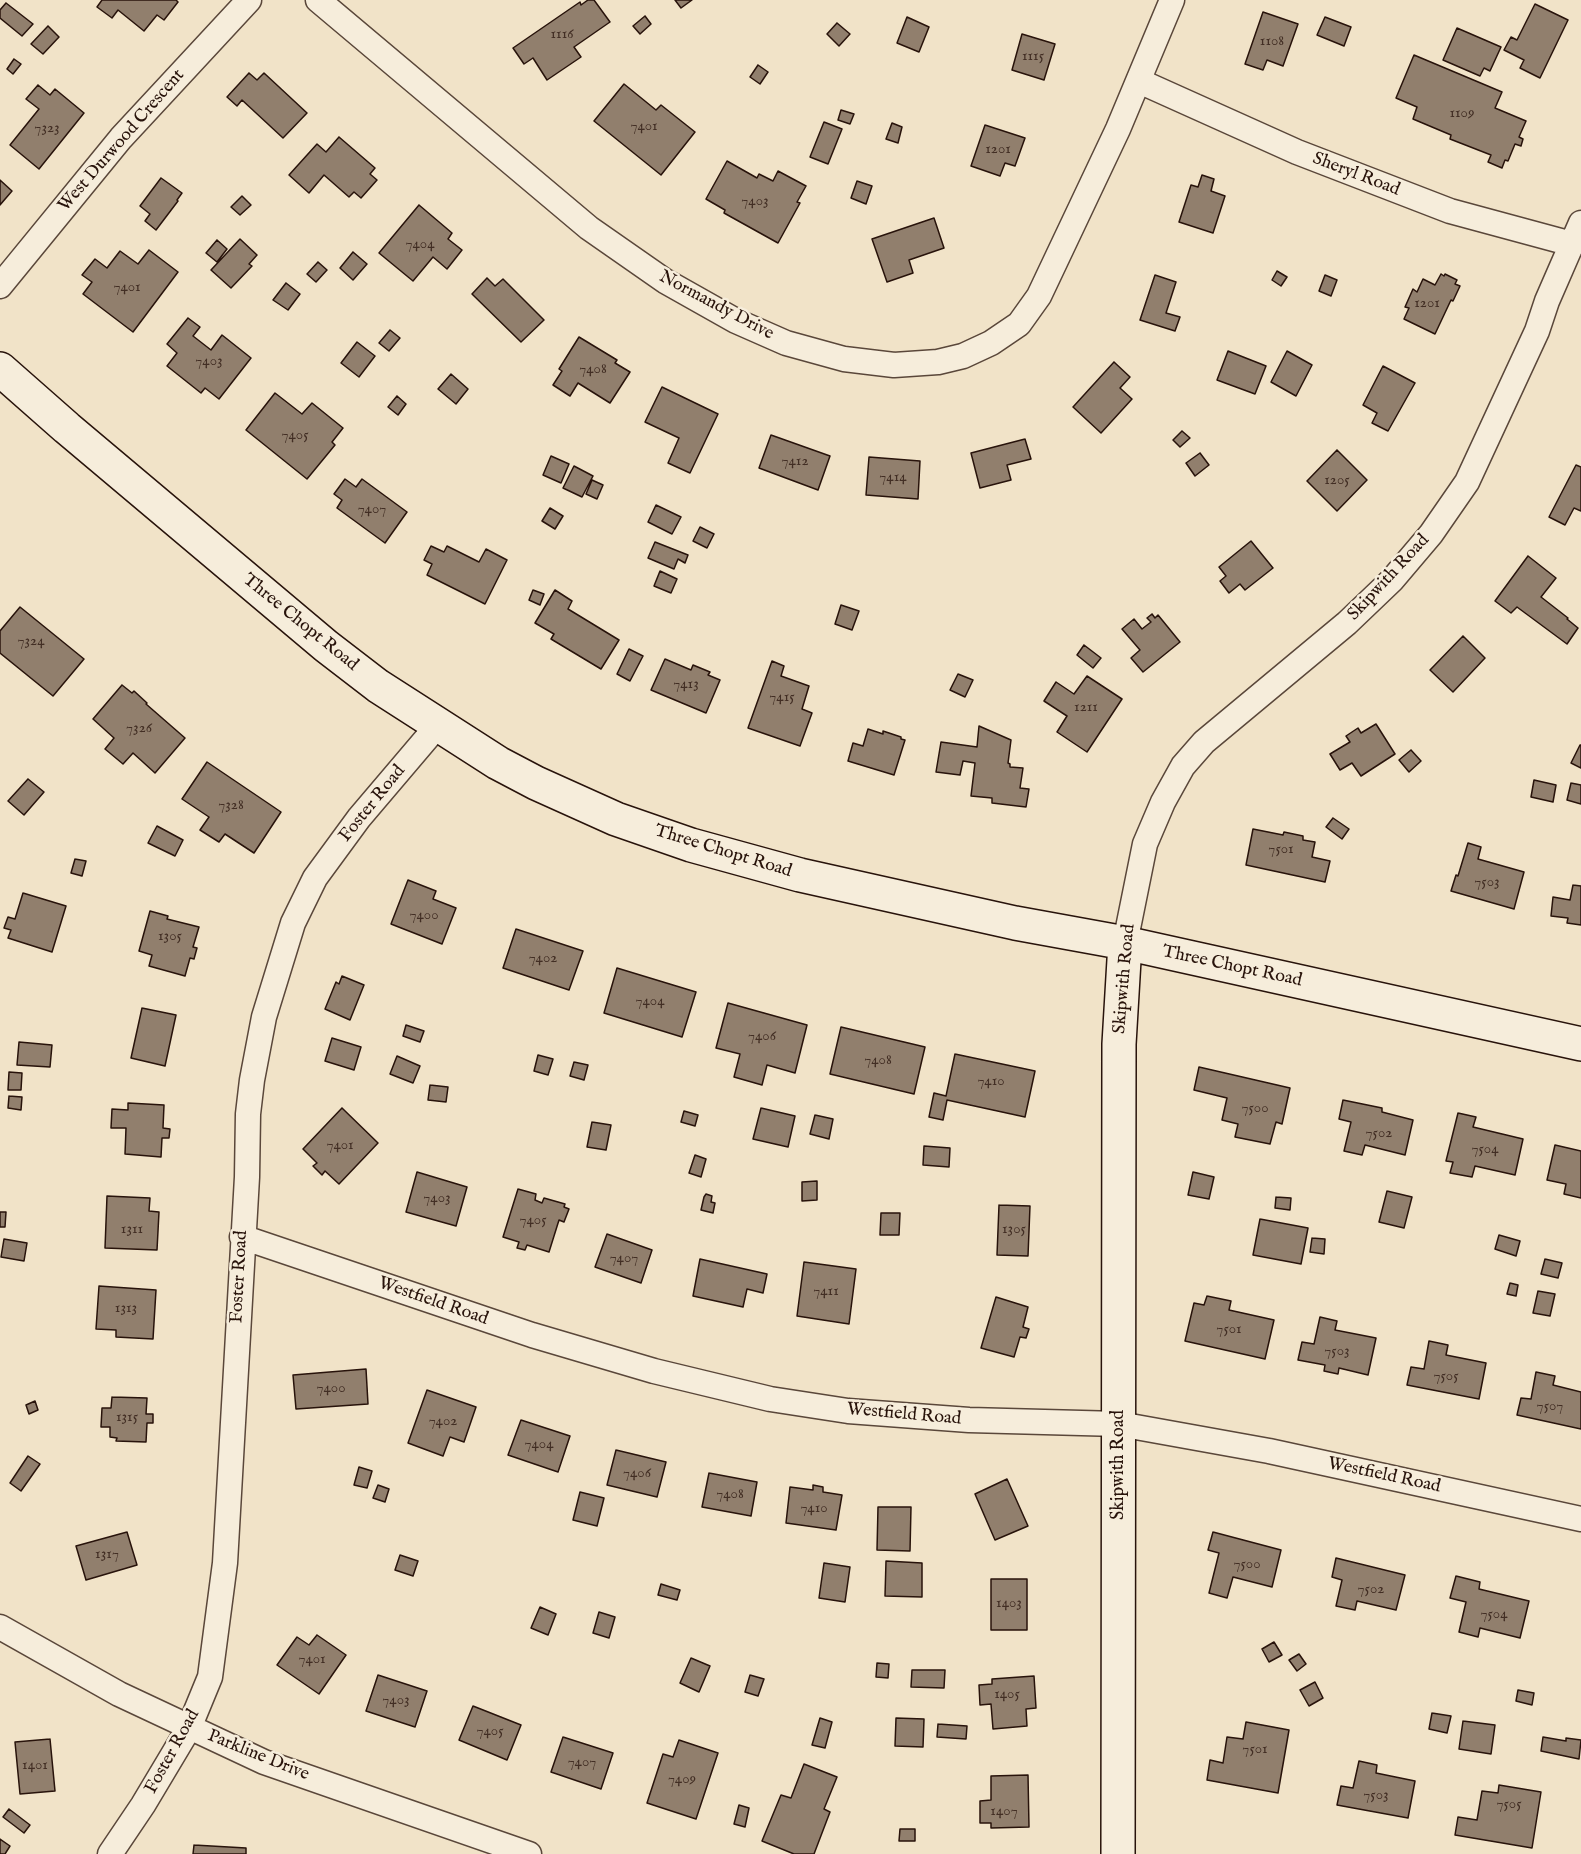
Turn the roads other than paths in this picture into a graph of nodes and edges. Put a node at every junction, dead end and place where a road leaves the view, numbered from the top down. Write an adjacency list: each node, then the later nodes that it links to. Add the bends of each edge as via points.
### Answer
1 (249, 0): 6 (street, West Durwood Crescent, via 121,138)
2 (318, 0): 4 (street, Normandy Drive, via 589,228 665,280 736,321 786,343 844,359 894,365 938,363 963,356 992,344 1019,324 1039,296)
3 (1172, 0): 4 (street, Normandy Drive)
4 (1139, 81): 5 (street, Sheryl Road, via 1298,152 1450,211)
5 (1578, 236): 9 (street, Skipwith Road, via 1467,482 1431,534 1392,580 1347,623 1204,742 1183,766 1145,844)
6 (0, 286)
7 (0, 369): 8 (main road, Three Chopt Road, via 326,646)
8 (438, 725): 9 (main road, Three Chopt Road, via 536,783 616,819 691,845 811,878); 11 (street, Foster Road, via 315,878 293,923 264,1017 252,1080)
9 (1125, 943): 10 (main road, Three Chopt Road); 12 (main road, Skipwith Road, via 1119,1044)
10 (1581, 1044)
11 (242, 1237): 12 (street, Westfield Road, via 532,1335 654,1371 770,1399 848,1412); 15 (street, Foster Road, via 225,1563 210,1677)
12 (1119, 1424): 13 (street, Westfield Road, via 1269,1451); 16 (main road, Skipwith Road)
13 (1581, 1520)
14 (0, 1627): 15 (street, Parkline Drive, via 118,1694)
15 (189, 1728): 17 (street, Foster Road); 18 (street, Parkline Drive, via 264,1762)
16 (1123, 1853)
17 (110, 1854)
18 (529, 1854)

